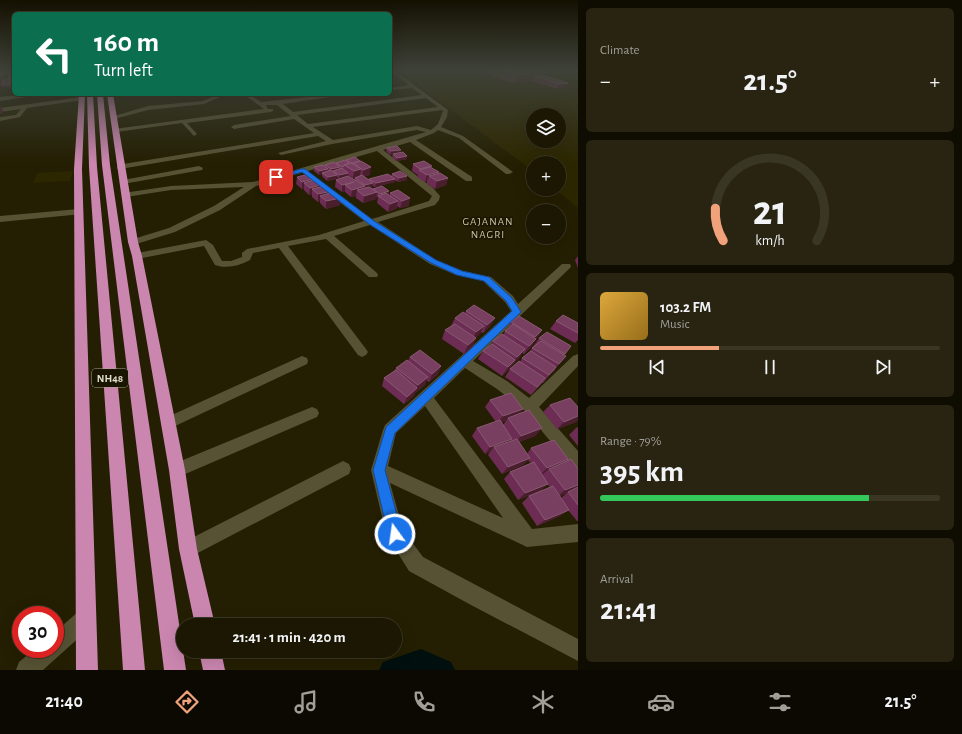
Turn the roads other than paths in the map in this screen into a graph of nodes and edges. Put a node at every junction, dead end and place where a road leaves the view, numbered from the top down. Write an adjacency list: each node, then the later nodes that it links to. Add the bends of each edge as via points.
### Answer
1 (54, 101): 13 (street)
2 (84, 101): 41 (highway, via 78,169)
3 (90, 101): 18 (highway, NH48)
4 (101, 101): 18 (highway, NH48)
5 (107, 101): 18 (highway)
6 (206, 101): 18 (street)
7 (256, 101): 12 (street)
8 (291, 101): 11 (street)
9 (392, 101): 19 (street)
10 (434, 101): 15 (street)
11 (278, 103): 12 (street); 14 (street)
12 (260, 104): 17 (street)
13 (26, 106): 16 (street); 20 (street, via 18,116)
14 (284, 108): 17 (street); 19 (street)
15 (443, 108): 22 (street); 24 (street, via 446,111)
16 (0, 110)
17 (269, 110): 21 (street)
18 (102, 115): 25 (highway); 74 (highway, NH48, via 93,167); 75 (highway, NH48, via 106,165)
19 (293, 116): 22 (street); 23 (street)
20 (0, 119)
21 (183, 121): 25 (street); 27 (street)
22 (306, 126): 28 (street)
23 (234, 127)
24 (438, 128): 26 (street); 36 (street, via 461,137)
25 (116, 130): 33 (highway)
26 (432, 132): 29 (street); 30 (street, via 418,128)
27 (194, 134)
28 (318, 134): 30 (street); 33 (street)
29 (411, 140): 31 (street); 37 (street)
30 (332, 142): 32 (street)
31 (378, 149): 35 (street); 43 (street, via 436,196 432,203)
32 (281, 153)
33 (120, 167): 38 (highway)
34 (199, 168): 38 (street)
35 (303, 170): 39 (street); 43 (street, via 328,186)
36 (509, 172)
37 (469, 179)
38 (123, 182): 40 (highway)
39 (253, 184): 40 (street, via 171,188); 45 (street, via 194,220)
40 (126, 195): 45 (highway)
41 (79, 212): 42 (street); 67 (highway)
42 (0, 219)
43 (371, 222): 44 (street); 50 (street, via 433,262 460,273 487,279 509,300)
44 (327, 235): 46 (street); 49 (street)
45 (133, 242): 47 (highway)
46 (282, 245): 47 (street, via 250,251 247,258 228,264 220,264 206,243); 51 (street)
47 (138, 256): 58 (highway)
48 (566, 266): 50 (street)
49 (373, 275)
50 (517, 312): 54 (street)
51 (362, 352)
52 (577, 359): 56 (street)
53 (302, 361): 58 (street)
54 (463, 361): 55 (street); 56 (street)
55 (425, 396): 62 (street, via 390,430); 64 (street)
56 (530, 407): 59 (street)
57 (312, 413): 61 (street)
58 (168, 423): 61 (highway)
59 (578, 462)
60 (343, 469): 65 (street)
61 (177, 470): 65 (highway)
62 (379, 470): 64 (street); 69 (street, via 395,534 416,564)
63 (578, 533): 64 (street)
64 (528, 538)
65 (188, 548): 66 (highway)
66 (204, 616)
67 (86, 618): 68 (street); 72 (highway)
68 (64, 638)
69 (578, 650)
70 (40, 658): 73 (street)
71 (211, 658): 76 (highway)
72 (87, 665)
73 (26, 670)
74 (134, 670)
75 (175, 670)
76 (214, 670)

